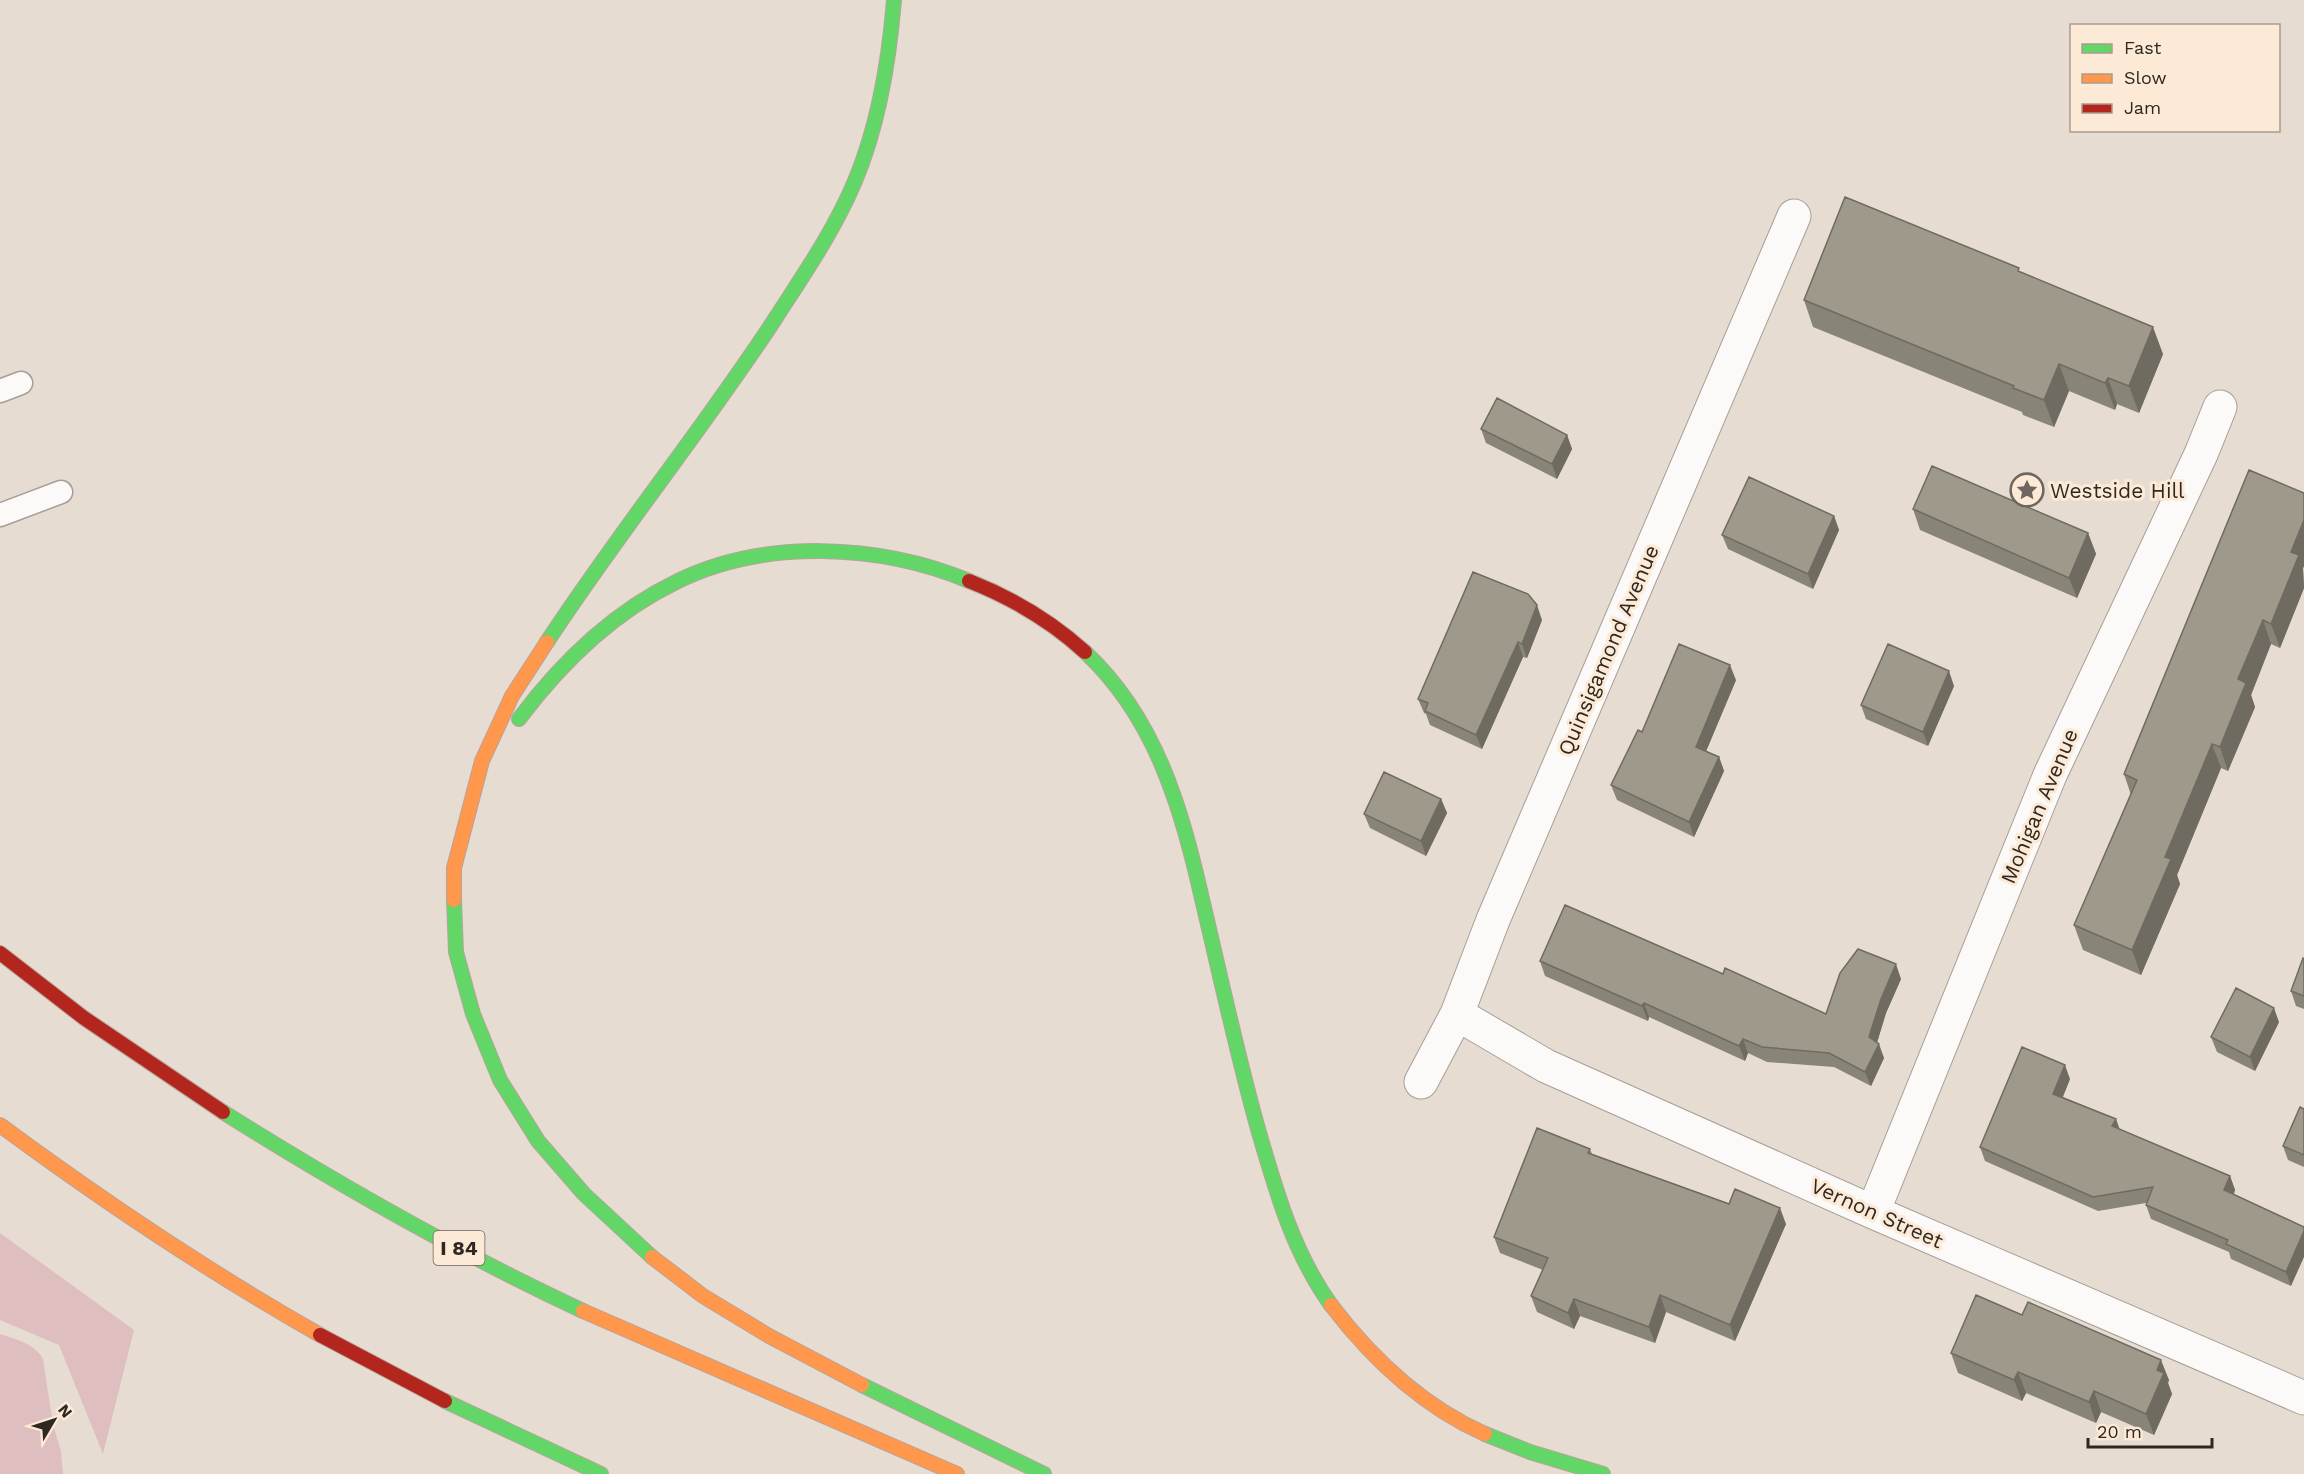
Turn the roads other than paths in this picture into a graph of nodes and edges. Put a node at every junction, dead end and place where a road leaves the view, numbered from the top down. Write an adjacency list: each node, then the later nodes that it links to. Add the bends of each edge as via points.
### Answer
1 (894, 0): 8 (highway, via 890,48 876,120 855,181 825,242 730,387 557,627 512,696 482,760)
2 (1794, 216): 10 (street, Quinsigamond Avenue, via 1493,920)
3 (21, 382): 4 (lane)
4 (0, 391)
5 (2220, 407): 13 (street, Mohigan Avenue, via 2050,775)
6 (61, 492): 7 (lane)
7 (0, 515)
8 (454, 868): 17 (highway, via 456,952 472,1014 500,1080 538,1141 584,1194 640,1248 703,1296 836,1372); 18 (highway, via 490,763 531,702 575,654 628,609 679,580 730,564 787,553 845,550 919,563 969,579 1024,607 1076,645 1117,685 1151,738 1175,796 1276,1192 1298,1248 1328,1302 1367,1348 1408,1387 1456,1420 1513,1447)
9 (0, 953): 16 (highway, I 84, via 154,1068 272,1144 408,1222 543,1292)
10 (1457, 1014): 11 (street, Quinsigamond Avenue); 13 (street, Vernon Street, via 1546,1066)
11 (1421, 1082)
12 (0, 1125): 15 (highway, via 200,1264 340,1346 486,1421)
13 (1873, 1212): 14 (street, Vernon Street)
14 (2304, 1398)
15 (601, 1474)
16 (957, 1474)
17 (1044, 1474)
18 (1603, 1474)

